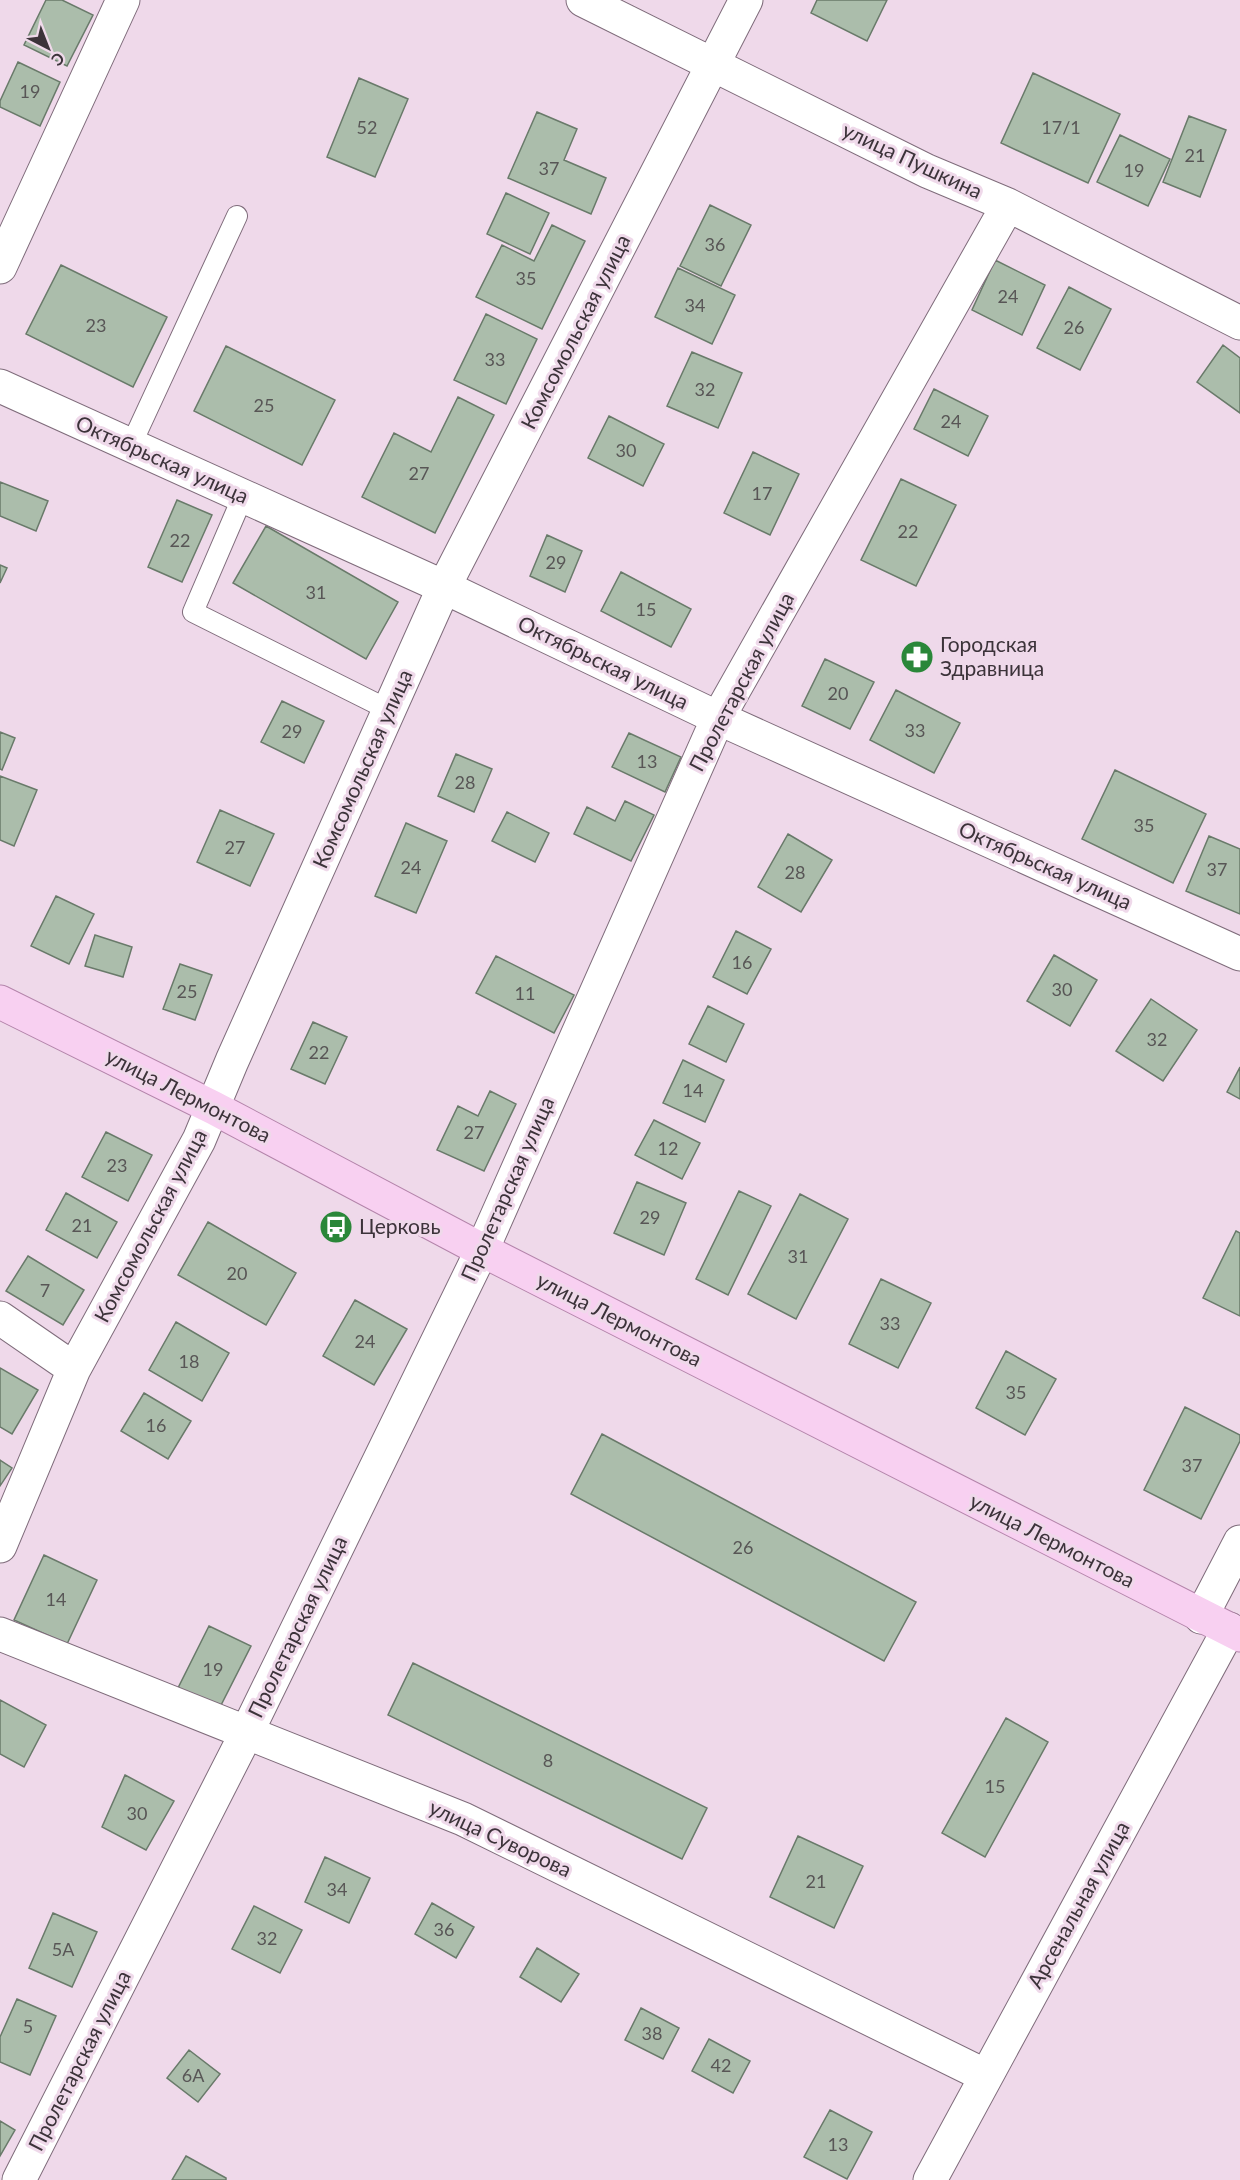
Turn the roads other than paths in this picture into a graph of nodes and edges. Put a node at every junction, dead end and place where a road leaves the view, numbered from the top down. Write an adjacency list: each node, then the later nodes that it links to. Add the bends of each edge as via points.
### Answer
1 (123, 0): 7 (street)
2 (583, 0): 4 (street, улица Пушкина)
3 (746, 0): 4 (street, Комсомольская улица)
4 (714, 65): 5 (street, улица Пушкина, via 927,171); 12 (street, Комсомольская улица)
5 (1008, 205): 8 (street, улица Пушкина); 14 (street, Пролетарская улица)
6 (237, 216): 10 (lane)
7 (0, 267)
8 (1240, 323)
9 (0, 387): 10 (street, Октябрьская улица)
10 (130, 446): 11 (street, Октябрьская улица)
11 (243, 496): 12 (street, Октябрьская улица); 13 (lane, via 193,612)
12 (444, 587): 13 (street, Комсомольская улица); 14 (street, Октябрьская улица)
13 (389, 710): 17 (street, Комсомольская улица)
14 (718, 718): 15 (street, Октябрьская улица); 18 (street, Пролетарская улица)
15 (1240, 954)
16 (0, 1002): 17 (main road, улица Лермонтова)
17 (214, 1108): 18 (main road, улица Лермонтова); 20 (street, Комсомольская улица)
18 (482, 1250): 23 (main road, улица Лермонтова); 25 (street, Пролетарская улица)
19 (0, 1318): 20 (street)
20 (74, 1369): 22 (street, Комсомольская улица)
21 (1240, 1542): 23 (street, Арсенальная улица)
22 (0, 1546)
23 (1224, 1627): 26 (street, Арсенальная улица)
24 (0, 1634): 25 (street, улица Суворова)
25 (246, 1734): 26 (street, улица Суворова, via 463,1819); 27 (street, Пролетарская улица)
26 (987, 2076): 28 (street, Арсенальная улица)
27 (20, 2180)
28 (930, 2180)

